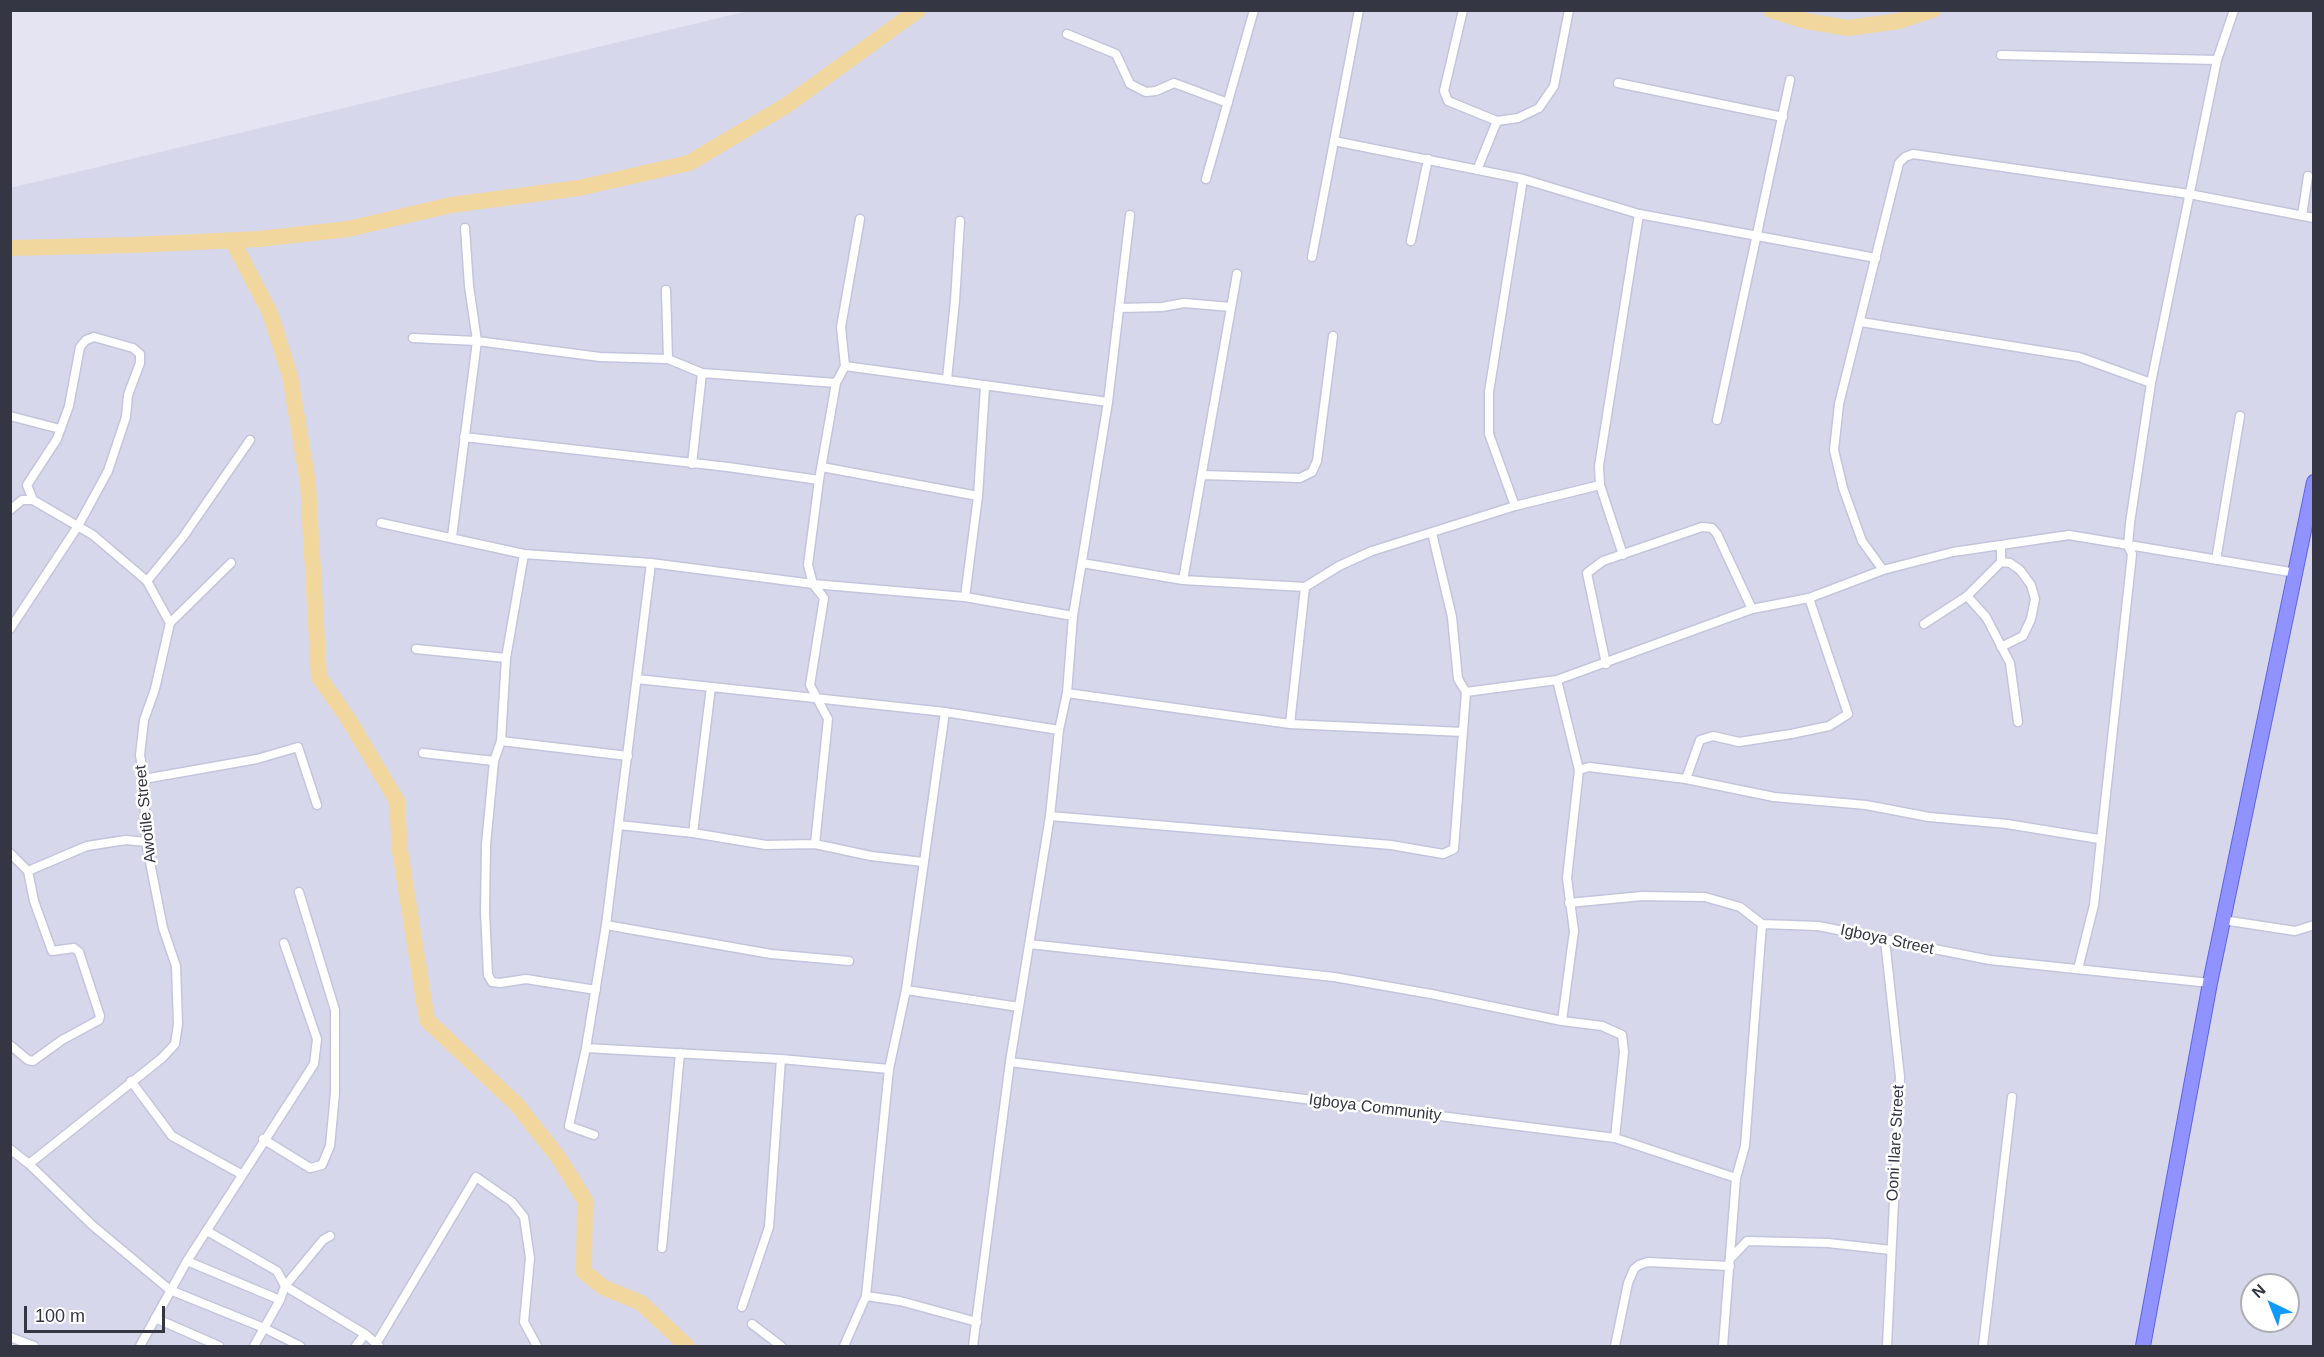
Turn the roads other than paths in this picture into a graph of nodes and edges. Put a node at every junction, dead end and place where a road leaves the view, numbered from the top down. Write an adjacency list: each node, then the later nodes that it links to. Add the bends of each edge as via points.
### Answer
1 (1254, 10): 11 (street)
2 (1359, 10): 14 (street)
3 (1463, 10): 13 (street, via 1444,91 1448,101)
4 (1569, 10): 13 (street, via 1554,86 1539,108 1518,118)
5 (2234, 10): 8 (street)
6 (1067, 34): 11 (street, via 1116,54 1130,84 1146,92 1174,82)
7 (2001, 55): 8 (street)
8 (2217, 60): 20 (street)
9 (1790, 80): 12 (street)
10 (1618, 83): 12 (street)
11 (1228, 103): 18 (street)
12 (1784, 117): 28 (street)
13 (1497, 121): 16 (street)
14 (1334, 141): 15 (street); 30 (street)
15 (1428, 159): 16 (street); 29 (street)
16 (1478, 170): 19 (street)
17 (2308, 176): 23 (street)
18 (1206, 179)
19 (1523, 179): 21 (street); 62 (street, via 1489,392 1489,434)
20 (2190, 194): 23 (street); 31 (street, via 1913,154 1899,164); 45 (street)
21 (1639, 214): 28 (street); 59 (street, via 1599,466)
22 (1130, 215): 35 (street)
23 (2302, 216): 24 (street)
24 (2313, 218)
25 (860, 219): 41 (street, via 841,327)
26 (960, 221): 43 (street)
27 (465, 228): 39 (street)
28 (1757, 234): 31 (street); 50 (street)
29 (1411, 242)
30 (1312, 257)
31 (1876, 258): 36 (street)
32 (1237, 274): 34 (street)
33 (666, 290): 40 (street)
34 (1231, 307): 35 (street, via 1184,303); 56 (street)
35 (1119, 308): 47 (street)
36 (1860, 322): 45 (street, via 2079,357); 77 (street, via 1839,404 1834,450 1862,541)
37 (1333, 336): 56 (street, via 1317,460 1312,472 1300,478)
38 (412, 338): 39 (street)
39 (477, 341): 40 (street, via 600,357); 52 (street)
40 (668, 359): 42 (street)
41 (845, 366): 43 (street); 44 (street)
42 (702, 373): 44 (street); 54 (street)
43 (947, 379): 46 (street)
44 (836, 383): 55 (street)
45 (2151, 383): 69 (street)
46 (985, 387): 47 (street); 60 (street)
47 (1108, 402): 76 (street)
48 (10, 416): 51 (street)
49 (2240, 416): 72 (street)
50 (1717, 420)
51 (60, 429): 61 (street, via 27,485); 65 (street, via 69,406 80,347 86,340 94,337 133,348 140,354 126,417 108,471)
52 (464, 436): 54 (street); 67 (street)
53 (250, 440): 80 (street, via 183,537)
54 (692, 464): 57 (street)
55 (822, 466): 57 (street); 60 (street)
56 (1202, 475): 79 (street)
57 (819, 480): 81 (street, via 808,565)
58 (2313, 482): 78 (main road)
59 (1600, 485): 62 (street); 71 (street)
60 (978, 496): 84 (street)
61 (33, 500): 63 (street, via 22,500); 65 (street)
62 (1515, 506): 66 (street)
63 (10, 510)
64 (381, 523): 67 (street)
65 (78, 526): 80 (street); 90 (street)
66 (1432, 533): 82 (street, via 1372,551); 98 (street, via 1452,617 1458,679)
67 (452, 537): 70 (street)
68 (2001, 546): 69 (street, via 2069,535); 73 (street); 77 (street, via 1953,552)
69 (2128, 546): 72 (street); 117 (street, via 2131,566)
70 (524, 554): 75 (street); 93 (street)
71 (1623, 555): 86 (street, via 1702,526 1712,528); 94 (street, via 1603,561 1587,573)
72 (2216, 560): 78 (street)
73 (2001, 562): 83 (street); 91 (street, via 2020,570 2035,599 2023,636)
74 (231, 563): 88 (street)
75 (651, 563): 81 (street); 95 (street)
76 (1082, 563): 79 (street); 87 (street)
77 (1883, 570): 85 (street)
78 (2296, 573): 125 (main road)
79 (1183, 580): 82 (street)
80 (147, 581): 88 (street)
81 (813, 584): 84 (street); 100 (street, via 824,598 810,685)
82 (1305, 587): 103 (street)
83 (1967, 596): 89 (street); 91 (street, via 1986,616)
84 (964, 597): 87 (street)
85 (1809, 598): 86 (street); 112 (street, via 1848,714 1829,726 1791,734 1739,742 1713,736 1700,740)
86 (1752, 609): 94 (street)
87 (1073, 616): 99 (street)
88 (170, 623): 111 (street, Awotile Street, via 144,720 140,755)
89 (1924, 624)
90 (10, 629)
91 (2001, 647): 102 (street, via 2010,663)
92 (416, 649): 93 (street)
93 (506, 658): 106 (street)
94 (1606, 664): 96 (street)
95 (637, 679): 97 (street); 108 (street)
96 (1557, 680): 98 (street); 110 (street)
97 (711, 687): 100 (street); 116 (street)
98 (1466, 692): 105 (street)
99 (1067, 693): 103 (street); 104 (street)
100 (819, 699): 101 (street); 119 (street, via 828,719)
101 (945, 712): 104 (street); 121 (street)
102 (2018, 722)
103 (1290, 724): 105 (street)
104 (1059, 730): 114 (street)
105 (1463, 732): 114 (street, via 1454,849 1443,854 1391,845)
106 (501, 741): 108 (street); 109 (street)
107 (423, 753): 109 (street)
108 (628, 756): 115 (street)
109 (494, 761): 135 (street, via 484,912 488,975 492,982 526,979)
110 (1579, 770): 112 (street, via 1589,767); 124 (street, via 1567,878)
111 (144, 779): 113 (street, via 257,759 298,747); 118 (street, Awotile Street)
112 (1686, 779): 117 (street, via 1773,798 1866,805)
113 (316, 805)
114 (1050, 816): 131 (street)
115 (619, 825): 116 (street); 127 (street)
116 (693, 833): 119 (street, via 766,845)
117 (2099, 839): 133 (street, via 2094,905)
118 (146, 842): 122 (street, via 126,840 87,846); 145 (street, Awotile Street, via 163,928 176,966 178,1023 175,1044 162,1059)
119 (815, 844): 121 (street)
120 (10, 853): 122 (street)
121 (923, 862): 136 (street)
122 (28, 871): 139 (street, via 52,951 74,948 79,952 100,1016 33,1061)
123 (299, 892): 149 (street, via 335,1010 335,1093 330,1146 322,1165 310,1168)
124 (1569, 903): 126 (street, via 1642,896 1705,897 1740,907); 138 (street, via 1574,931)
125 (2223, 920): 128 (street, via 2295,931); 134 (main road)
126 (1762, 924): 129 (street, Igboya Street, via 1818,926); 153 (street, via 1744,1146)
127 (606, 925): 132 (street, via 771,954); 135 (street)
128 (2313, 925)
129 (1885, 940): 133 (street, Igboya Street, via 1990,960); 157 (street, Ooni Ilare Street, via 1900,1077)
130 (284, 943): 149 (street, via 317,1039 314,1064)
131 (1029, 944): 137 (street); 138 (street, via 1334,977)
132 (849, 961)
133 (2078, 969): 134 (street, Igboya Street)
134 (2210, 983): 186 (main road)
135 (596, 990): 140 (street)
136 (906, 990): 137 (street); 144 (street)
137 (1018, 1007): 143 (street)
138 (1562, 1021): 148 (street, via 1602,1026 1622,1035 1624,1052)
139 (10, 1045)
140 (586, 1048): 141 (street); 147 (street, via 568,1126)
141 (680, 1053): 142 (street); 156 (street)
142 (781, 1059): 144 (street); 164 (street, via 769,1227)
143 (1010, 1062): 148 (street, Igboya Community); 166 (street)
144 (889, 1069): 162 (street)
145 (131, 1081): 151 (street, Awotile Street); 152 (street, via 172,1136)
146 (2012, 1097): 185 (street)
147 (594, 1135)
148 (1615, 1138): 153 (street, Igboya Community)
149 (263, 1139): 152 (street)
150 (10, 1149): 151 (street)
151 (29, 1164): 161 (street, via 92,1225)
152 (240, 1174): 154 (street)
153 (1736, 1178): 159 (street)
154 (207, 1231): 158 (street); 160 (street, via 277,1271)
155 (330, 1236): 160 (street)
156 (662, 1248)
157 (1891, 1250): 159 (street, via 1828,1243 1747,1241); 184 (street, Ooni Ilare Street)
158 (187, 1261): 161 (street); 163 (street)
159 (1731, 1262): 182 (street, via 1639,1265 1628,1283); 183 (street)
160 (285, 1286): 163 (street); 169 (street)
161 (170, 1290): 165 (street); 168 (street)
162 (866, 1296): 166 (street, via 900,1300); 180 (street)
163 (280, 1300): 168 (street)
164 (742, 1307)
165 (155, 1317): 172 (street); 174 (street)
166 (977, 1322): 181 (street)
167 (752, 1324): 179 (street)
168 (264, 1328): 175 (street); 176 (street)
169 (365, 1334): 171 (street); 177 (street)
170 (10, 1337): 173 (street)
171 (378, 1345): 178 (street, via 476,1178 512,1202 524,1217 530,1258 524,1322)
172 (142, 1346)
173 (34, 1347)
174 (219, 1347)
175 (254, 1347)
176 (300, 1347)
177 (356, 1347)
178 (537, 1347)
179 (781, 1347)
180 (844, 1347)
181 (973, 1347)
182 (1615, 1347)
183 (1723, 1347)
184 (1887, 1347)
185 (1983, 1347)
186 (2143, 1347)

